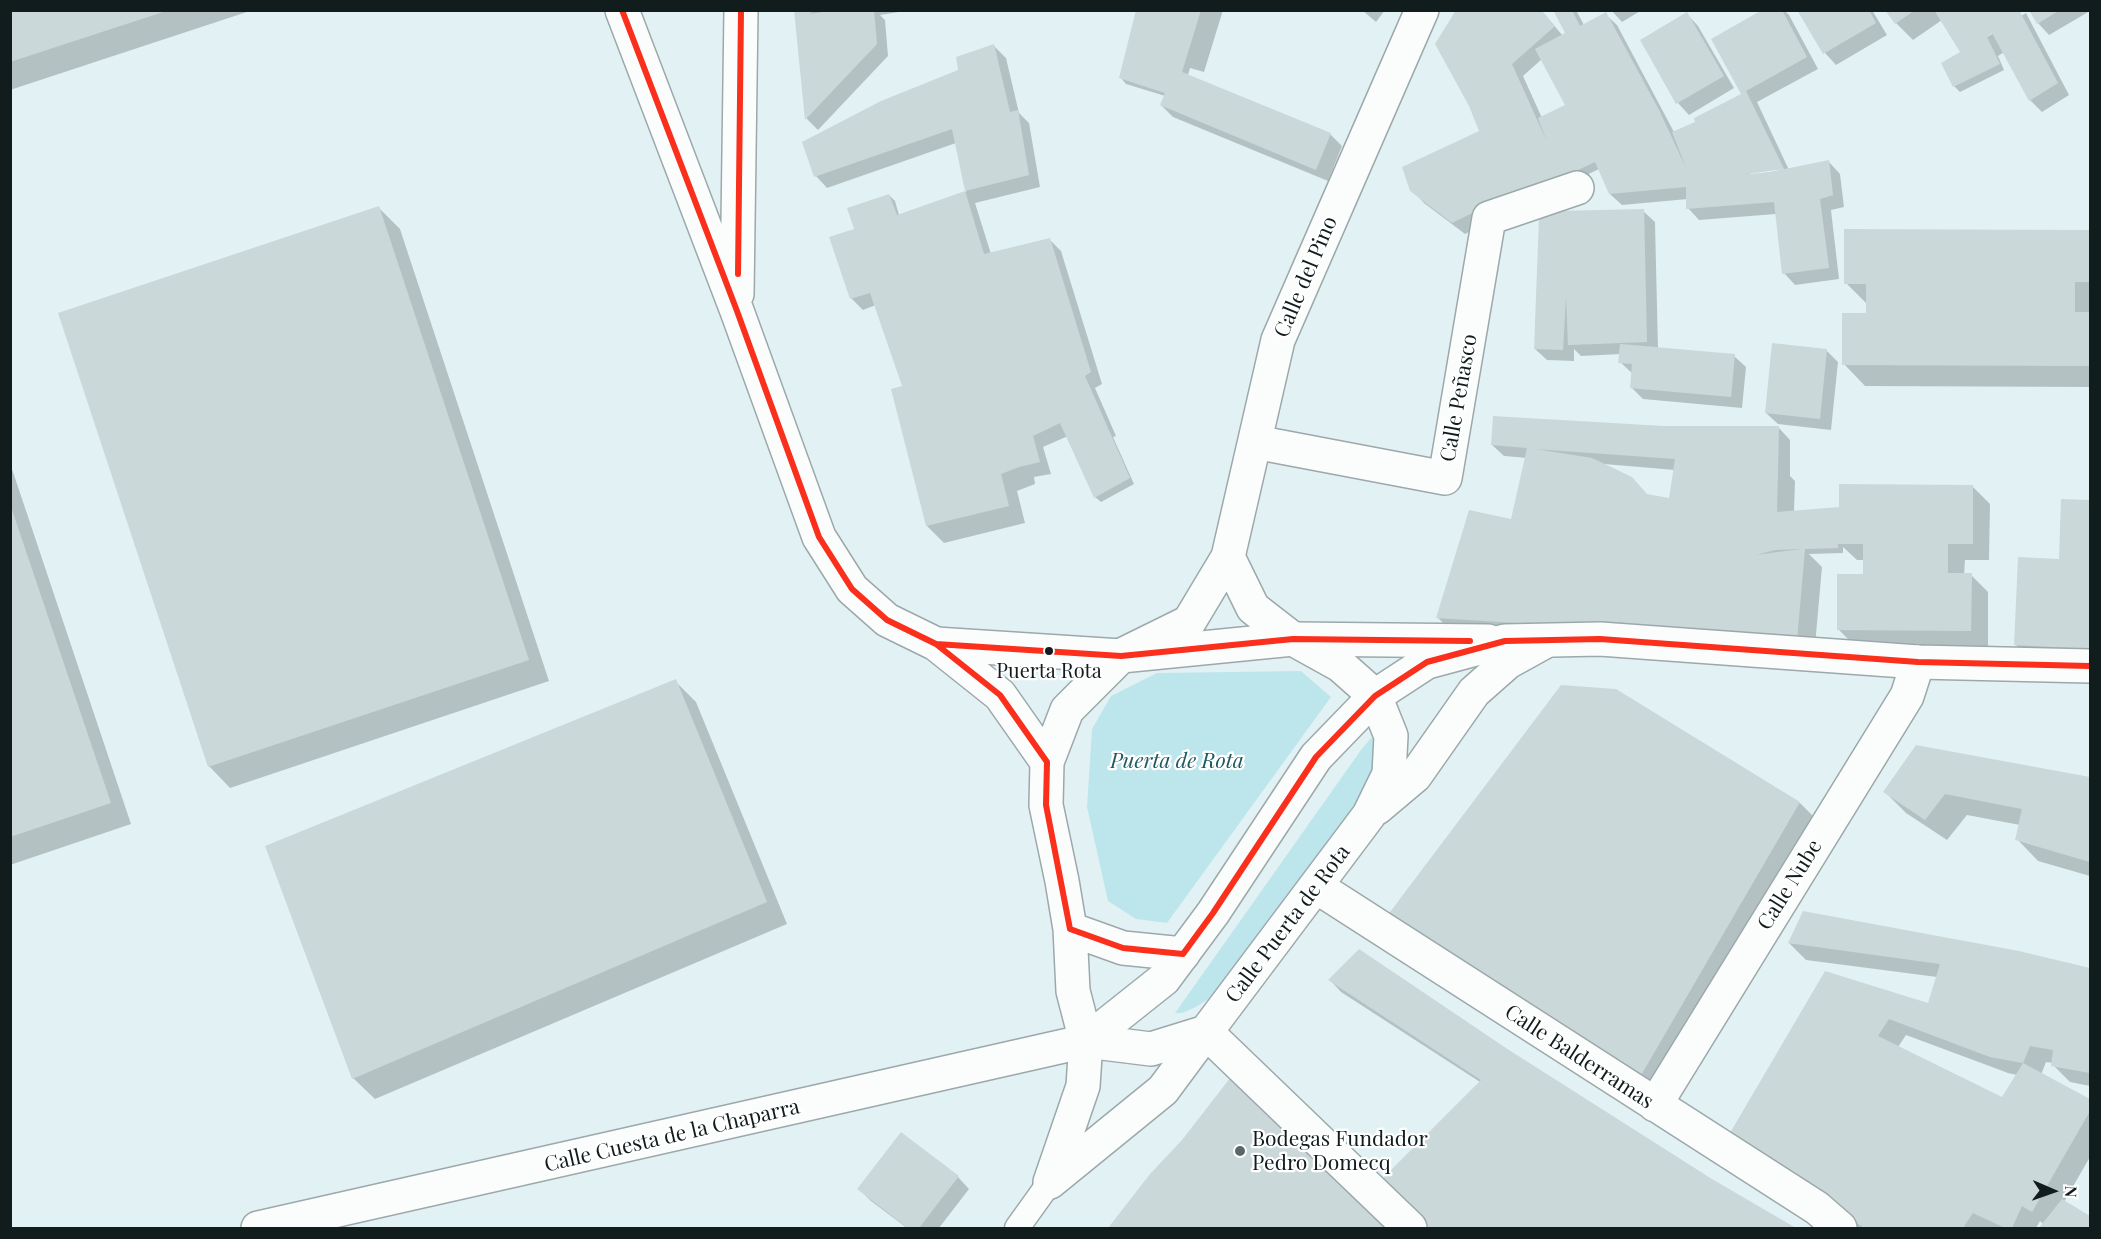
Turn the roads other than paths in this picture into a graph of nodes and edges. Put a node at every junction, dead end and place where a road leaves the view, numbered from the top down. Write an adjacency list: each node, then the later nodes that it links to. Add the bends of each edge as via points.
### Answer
1 (622, 10): 5 (street)
2 (741, 10): 5 (street)
3 (1422, 10): 6 (street, Calle del Pino, via 1278,340)
4 (1577, 188): 6 (street, Calle Peñasco, via 1489,218 1445,478)
5 (737, 311): 11 (street, via 819,537 860,597 886,620)
6 (1255, 442): 7 (street, Calle del Pino)
7 (1228, 557): 8 (street, Calle Puerta de Rota, via 1253,608); 12 (street, via 1189,622)
8 (1293, 639): 10 (street); 12 (street); 15 (street, Calle Puerta de Rota, via 1340,665)
9 (1546, 640): 10 (street); 13 (street, via 1600,639); 17 (street, Calle Puerta de Rota, via 1508,662 1474,692 1415,776)
10 (1505, 641): 15 (street, via 1426,662)
11 (936, 644): 12 (street); 16 (street, via 1000,695)
12 (1120, 656): 16 (street, via 1067,711)
13 (1918, 662): 14 (street); 23 (street, Calle Nube, via 1907,696)
14 (2091, 666)
15 (1375, 696): 17 (street, Calle Puerta de Rota, via 1391,745 1389,774); 20 (street, via 1316,757)
16 (1047, 762): 19 (street, via 1046,806)
17 (1369, 815): 18 (street, Calle Puerta de Rota)
18 (1317, 888): 21 (street, Calle Puerta de Rota); 23 (street, Calle Balderramas)
19 (1070, 929): 20 (street, via 1123,948); 22 (street, via 1073,991)
20 (1183, 954): 22 (street, via 1164,978)
21 (1206, 1032): 22 (street, via 1151,1049); 24 (street, Calle Puerta de Rota, via 1163,1090); 27 (street)
22 (1086, 1041): 24 (street, via 1083,1086); 25 (street, Calle Cuesta de la Chaparra)
23 (1655, 1106): 28 (street, Calle Balderramas, via 1816,1208)
24 (1050, 1182): 26 (lane)
25 (258, 1228)
26 (1017, 1228)
27 (1410, 1228)
28 (1840, 1228)

